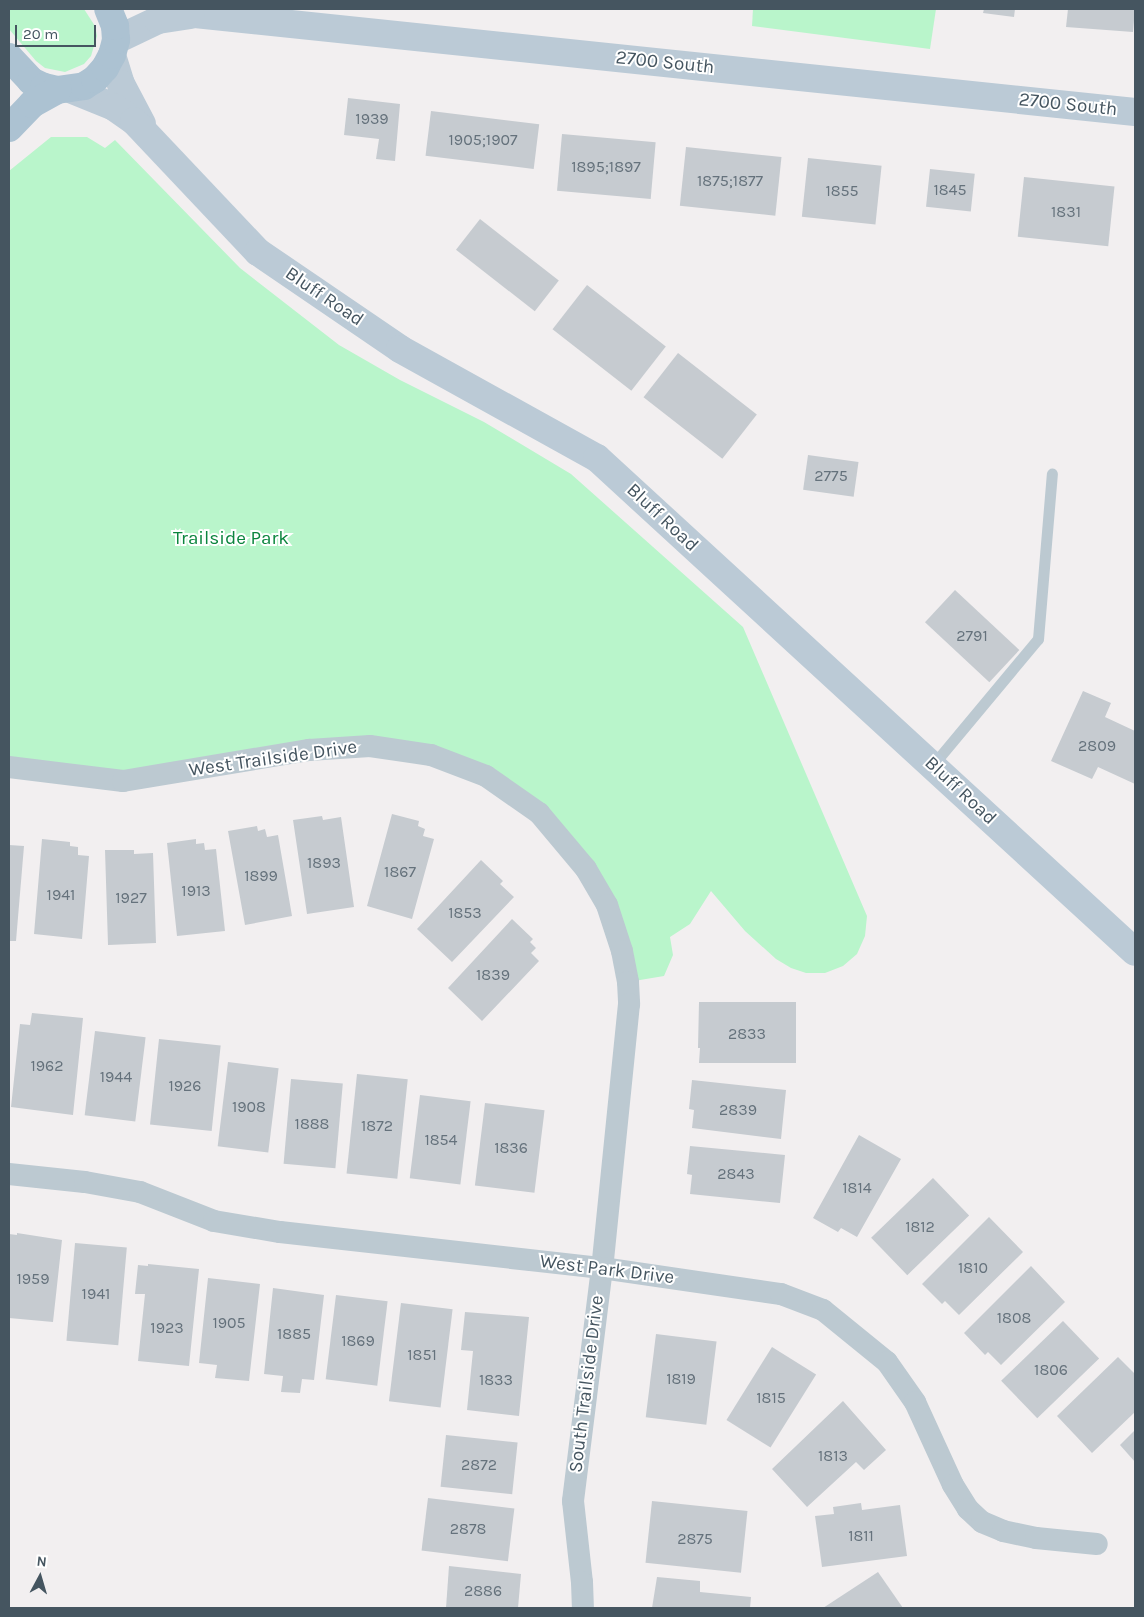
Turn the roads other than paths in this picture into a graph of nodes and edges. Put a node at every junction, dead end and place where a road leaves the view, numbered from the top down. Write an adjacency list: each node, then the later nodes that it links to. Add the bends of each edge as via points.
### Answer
1 (108, 9): 4 (main road, via 115,26)
2 (168, 9): 3 (main road, 2700 South)
3 (195, 14): 4 (main road, 2700 South, via 158,20); 7 (main road, 2700 South)
4 (114, 48): 6 (main road, via 106,68 95,78 84,86); 9 (main road, Bluff Road, via 129,103)
5 (9, 57): 6 (main road, via 31,81)
6 (64, 90): 8 (main road, via 32,104); 9 (main road, Bluff Road, via 114,107)
7 (1135, 112)
8 (9, 128)
9 (151, 137): 11 (main road, Bluff Road, via 258,252 400,349 597,458)
10 (1052, 474): 11 (lane, via 1038,639)
11 (932, 766): 14 (main road, Bluff Road)
12 (9, 767): 13 (street, West Trailside Drive, via 124,781 326,749 370,746 431,755 486,776 539,813 586,869 607,905)
13 (622, 951): 16 (street, South Trailside Drive, via 629,1004)
14 (1135, 952)
15 (9, 1174): 16 (street, West Park Drive, via 140,1192 214,1221 280,1232)
16 (602, 1268): 17 (street, West Park Drive, via 781,1294 823,1310 887,1362 915,1402 952,1485 982,1522 1003,1531 1036,1538); 18 (street, South Trailside Drive, via 572,1501)
17 (1097, 1544)
18 (583, 1608)

